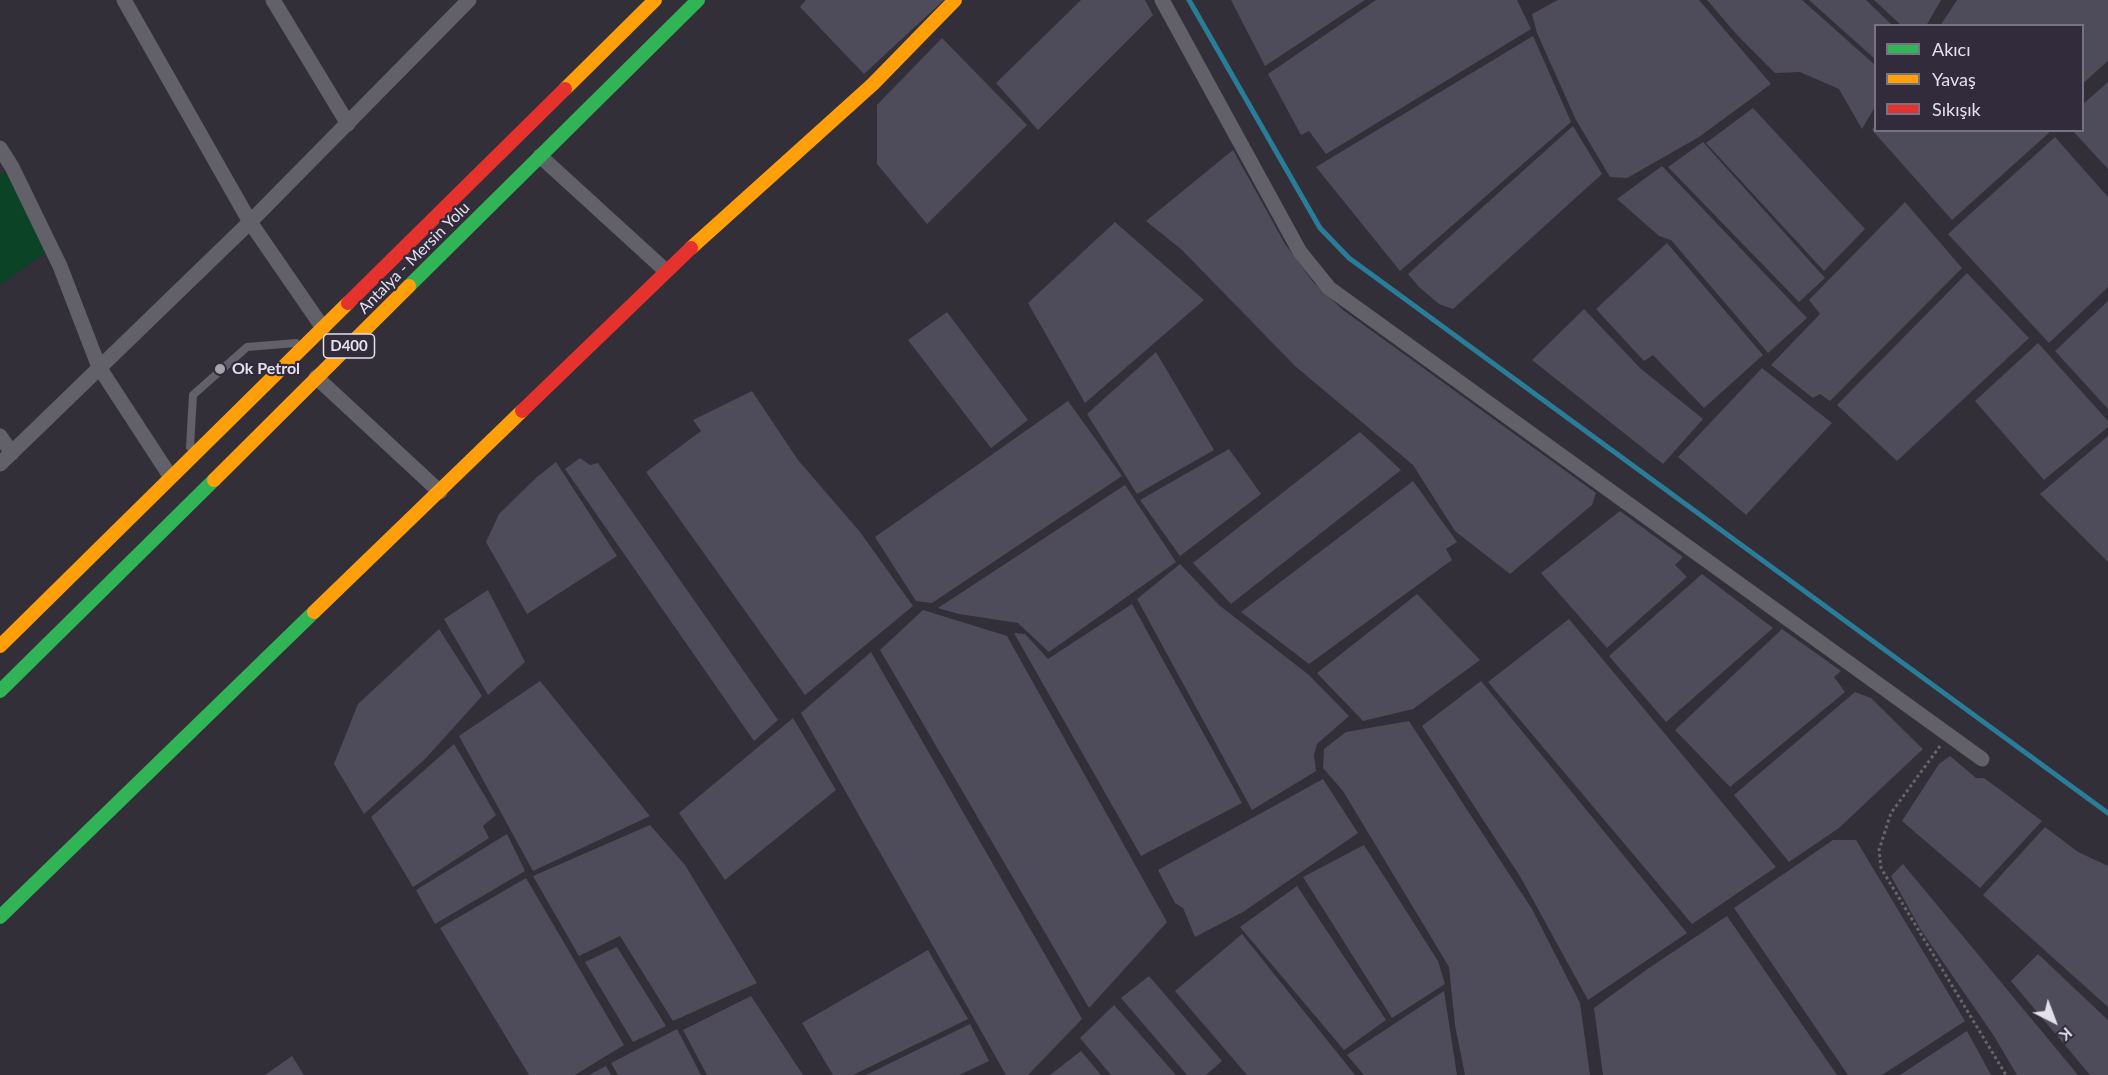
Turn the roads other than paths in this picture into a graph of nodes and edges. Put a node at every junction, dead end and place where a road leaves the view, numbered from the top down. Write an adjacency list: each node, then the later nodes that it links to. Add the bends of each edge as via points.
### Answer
1 (124, 0): 12 (street)
2 (273, 0): 8 (street)
3 (470, 0): 8 (street)
4 (655, 0): 14 (main road, Antalya - Mersin Yolu / D400)
5 (698, 0): 10 (main road, Antalya - Mersin Yolu / D400)
6 (955, 0): 13 (main road, via 873,84)
7 (1162, 0): 26 (street, via 1300,252 1329,288)
8 (348, 124): 12 (street)
9 (0, 148): 11 (street)
10 (540, 156): 13 (street); 17 (main road, Antalya - Mersin Yolu / D400)
11 (6, 171): 16 (street, via 60,266)
12 (250, 222): 14 (street); 16 (street)
13 (666, 271): 23 (main road)
14 (323, 328): 15 (main road, Antalya - Mersin Yolu / D400)
15 (310, 341): 20 (main road, Antalya - Mersin Yolu / D400); 20 (lane, via 247,347 193,395)
16 (99, 367): 19 (street); 22 (street)
17 (316, 377): 22 (main road, Antalya - Mersin Yolu / D400); 23 (street)
18 (0, 436): 19 (street)
19 (12, 453): 21 (street)
20 (189, 458): 22 (main road, Antalya - Mersin Yolu / D400)
21 (0, 464)
22 (180, 489): 24 (main road, Antalya - Mersin Yolu / D400); 25 (main road, Antalya - Mersin Yolu / D400)
23 (441, 492): 27 (main road)
24 (0, 646)
25 (0, 691)
26 (1982, 759)
27 (0, 918)

